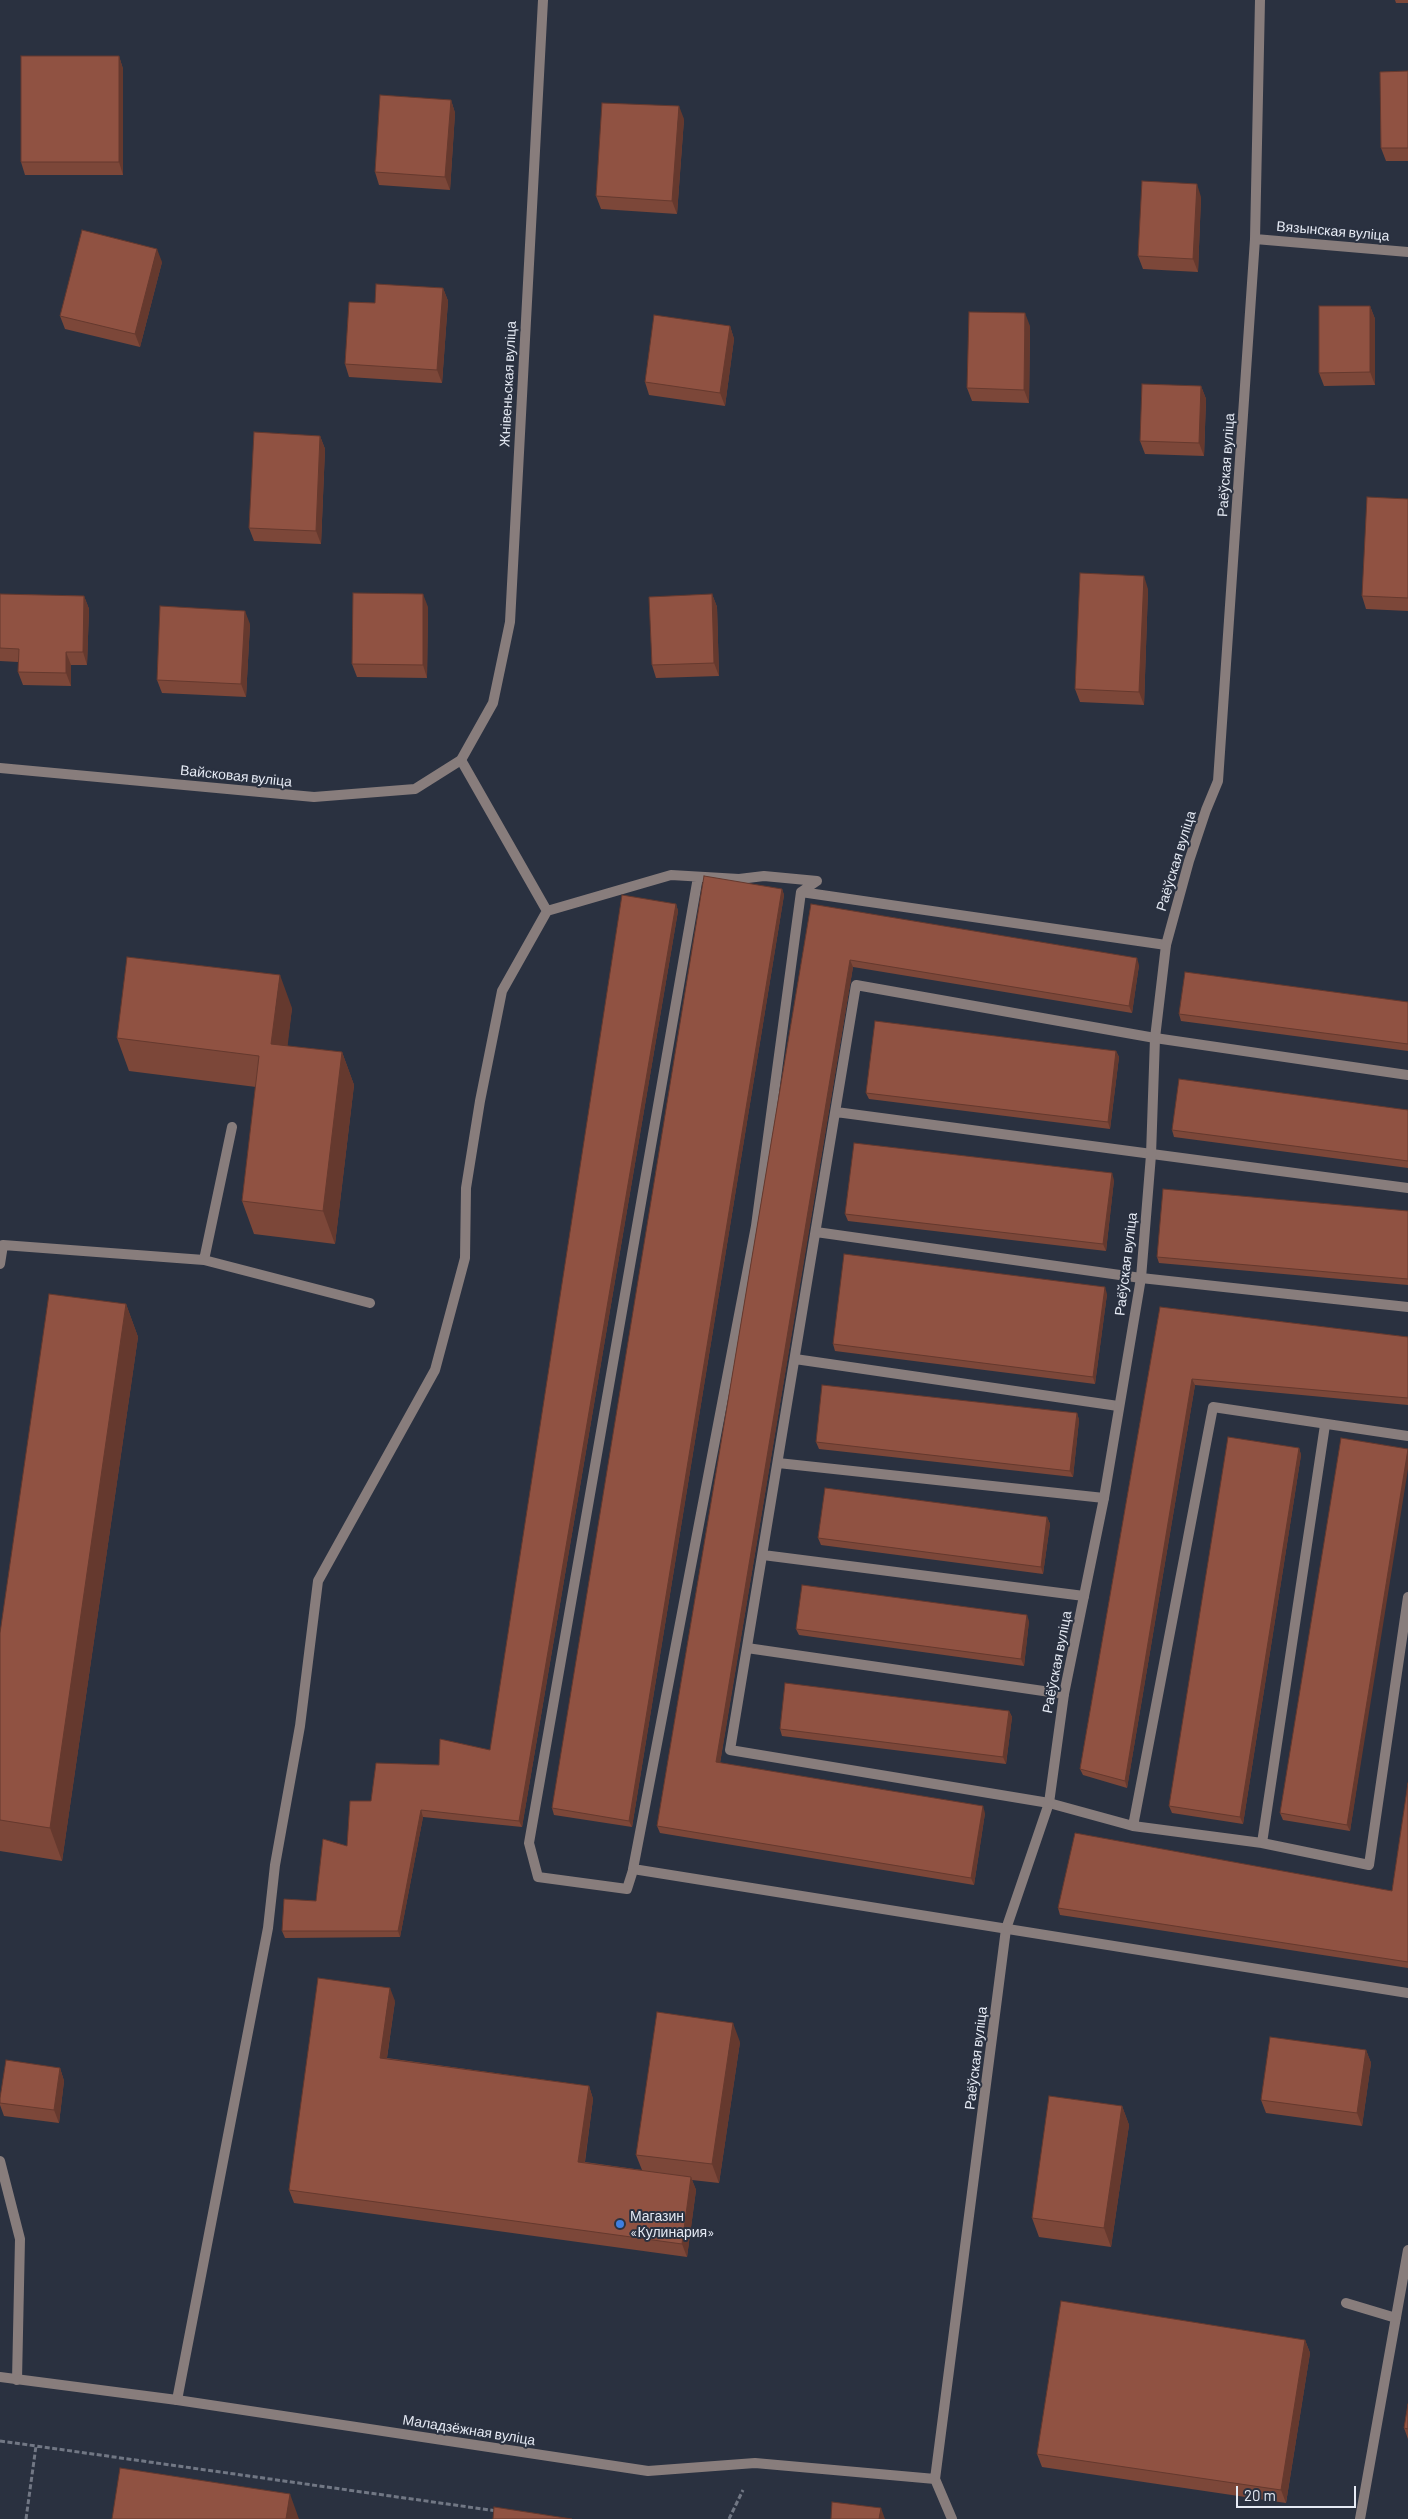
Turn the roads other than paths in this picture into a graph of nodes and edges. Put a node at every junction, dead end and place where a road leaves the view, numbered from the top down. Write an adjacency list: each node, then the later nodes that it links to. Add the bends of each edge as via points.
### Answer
1 (542, 0): 5 (street, Жнівеньская вуліца, via 510,622 493,703)
2 (1260, 0): 3 (street, Раёўская вуліца)
3 (1255, 239): 4 (street, Вязынская вуліца); 10 (street, Раёўская вуліца, via 1218,781 1189,861)
4 (1408, 252)
5 (461, 760): 6 (street, Вайсковая вуліца, via 415,789 314,797); 9 (street)
6 (0, 768)
7 (698, 877): 8 (street, via 739,879 764,876 817,881); 9 (street, via 670,875); 38 (street, via 529,1843 538,1877 627,1889)
8 (801, 892): 10 (street); 38 (street, via 756,1226)
9 (547, 911): 47 (street, via 502,991 466,1188 465,1258 435,1370 318,1581 300,1726 275,1865 268,1928)
10 (1166, 945): 11 (street, Раёўская вуліца)
11 (1155, 1038): 12 (street); 13 (street, via 856,985); 15 (street, Раёўская вуліца)
12 (1408, 1075)
13 (836, 1112): 15 (street); 17 (street)
14 (232, 1127): 19 (street)
15 (1152, 1155): 16 (street); 21 (street, Раёўская вуліца)
16 (1408, 1188)
17 (816, 1232): 21 (street); 24 (street)
18 (1, 1245): 19 (street); 20 (street)
19 (204, 1260): 22 (street)
20 (0, 1264)
21 (1141, 1278): 23 (street); 25 (street, Раёўская вуліца)
22 (370, 1303)
23 (1408, 1307)
24 (795, 1359): 25 (street); 28 (street)
25 (1118, 1406): 29 (street, Раёўская вуліца)
26 (1324, 1425): 27 (street); 36 (street, via 1213,1407); 37 (street)
27 (1408, 1436)
28 (778, 1463): 29 (street); 30 (street)
29 (1104, 1498): 31 (street, Раёўская вуліца)
30 (763, 1555): 31 (street); 33 (street)
31 (1084, 1596): 34 (street, Раёўская вуліца)
32 (1408, 1596): 37 (street, via 1369,1865)
33 (747, 1648): 34 (street); 35 (street, via 730,1750)
34 (1064, 1694): 35 (street, Раёўская вуліца)
35 (1049, 1803): 36 (street); 39 (street, Раёўская вуліца)
36 (1133, 1826): 37 (street)
37 (1262, 1843)
38 (634, 1867): 39 (street)
39 (1006, 1929): 40 (street); 48 (street, Раёўская вуліца)
40 (1408, 1993)
41 (0, 2161): 46 (street, via 20,2239)
42 (1408, 2250): 44 (street)
43 (1346, 2303): 44 (street)
44 (1396, 2318): 50 (street)
45 (0, 2377): 46 (street, Маладзёжная вуліца)
46 (17, 2380): 47 (street, Маладзёжная вуліца)
47 (177, 2400): 48 (street, Маладзёжная вуліца, via 648,2471 756,2463)
48 (935, 2479): 49 (street)
49 (952, 2519)
50 (1360, 2519)

